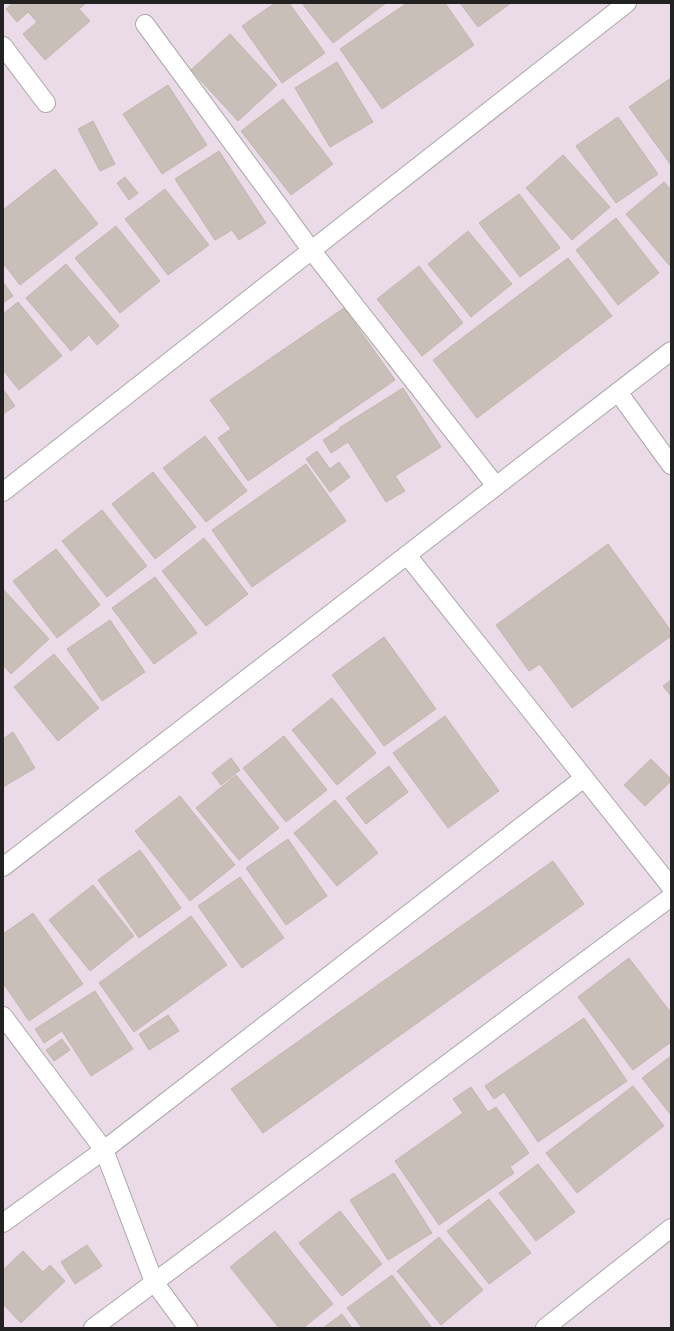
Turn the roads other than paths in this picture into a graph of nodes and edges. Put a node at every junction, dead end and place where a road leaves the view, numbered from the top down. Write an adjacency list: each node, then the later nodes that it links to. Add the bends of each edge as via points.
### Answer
1 (627, 3): 5 (street)
2 (145, 24): 5 (street)
3 (3, 46): 4 (street)
4 (46, 104)
5 (312, 251): 9 (street); 10 (street)
6 (671, 351): 7 (street)
7 (618, 392): 8 (street); 9 (street)
8 (671, 465)
9 (496, 486): 11 (street)
10 (3, 492)
11 (407, 555): 12 (street); 13 (street)
12 (584, 778): 14 (street); 17 (street)
13 (3, 867)
14 (671, 886)
15 (671, 897): 20 (street)
16 (3, 1016): 17 (street)
17 (104, 1150): 18 (street); 20 (street)
18 (3, 1223)
19 (671, 1228): 23 (street)
20 (154, 1282): 21 (street); 22 (street)
21 (93, 1328)
22 (188, 1328)
23 (545, 1328)

